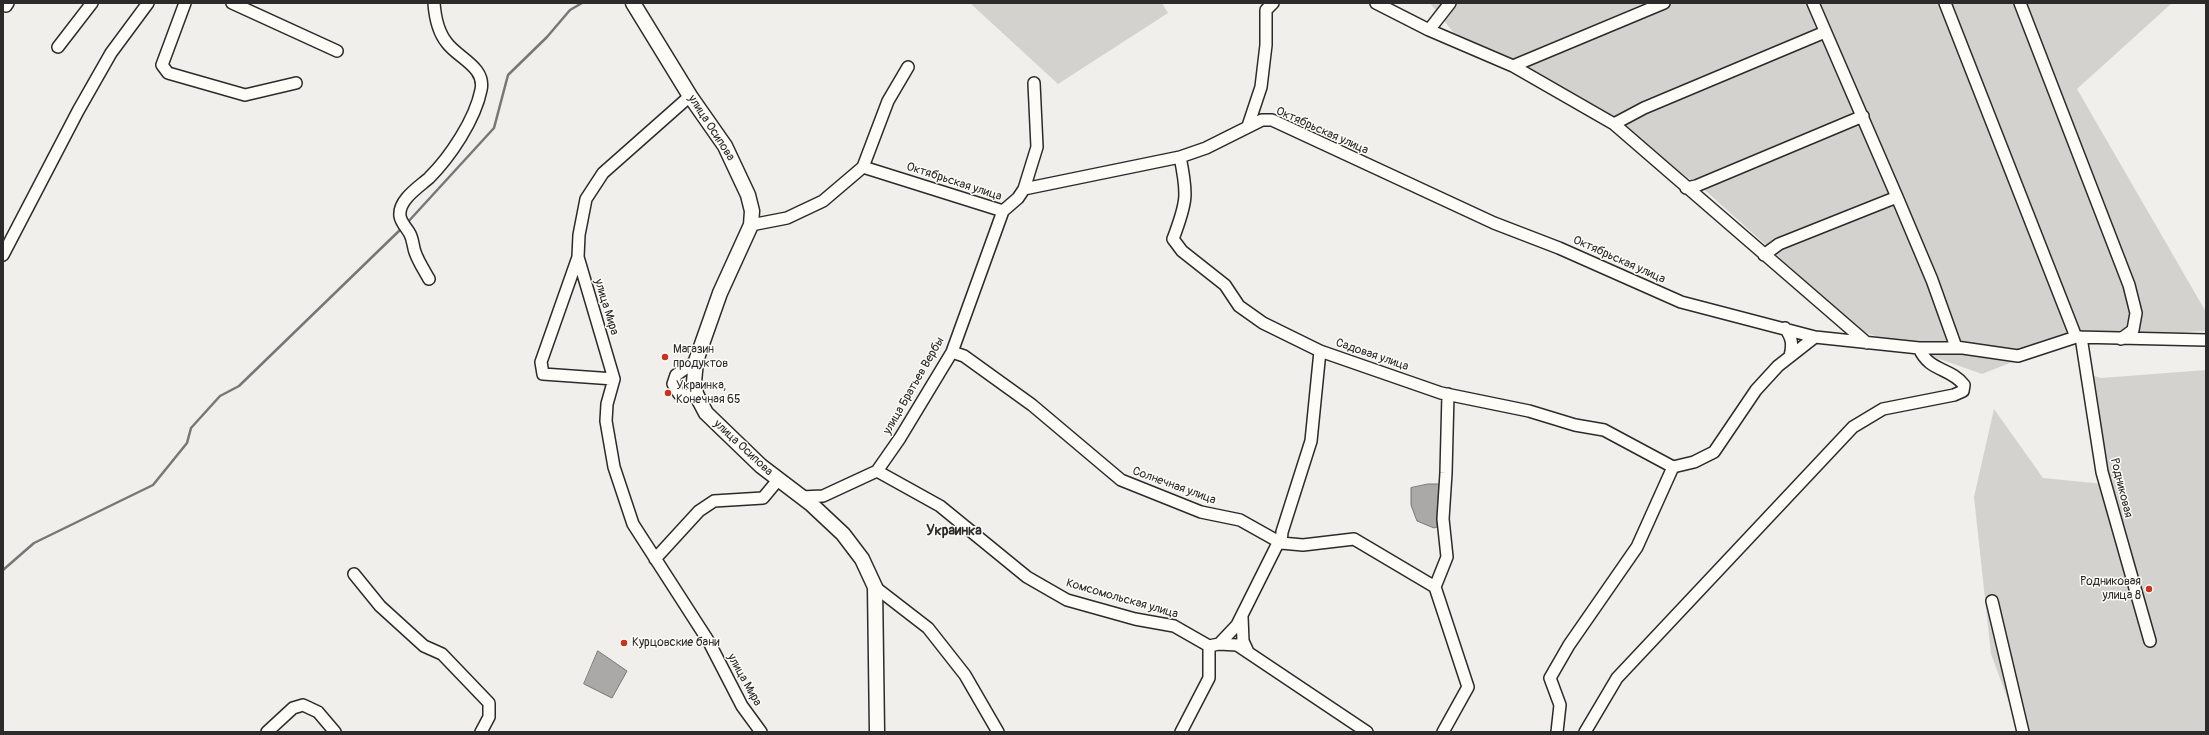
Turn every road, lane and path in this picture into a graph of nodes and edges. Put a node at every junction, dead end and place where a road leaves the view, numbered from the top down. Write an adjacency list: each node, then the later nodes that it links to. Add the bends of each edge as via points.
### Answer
1 (8, 3): 15 (street, via 6,6)
2 (92, 3): 18 (street)
3 (148, 3): 35 (street, via 107,60)
4 (186, 3): 22 (street, via 162,65 168,73 245,95)
5 (232, 3): 19 (street)
6 (434, 3): 38 (street, via 436,20 447,44 474,68 482,83 475,107 453,148 430,177 407,198 401,211 402,221 411,235 415,252)
7 (633, 3): 24 (main road, улица Осипова)
8 (1273, 3): 27 (street, via 1266,10 1266,45 1261,87)
9 (1376, 3): 16 (street)
10 (1450, 3): 16 (street)
11 (1664, 3): 20 (street)
12 (1813, 3): 17 (street)
13 (1945, 3): 41 (street, Родниковая)
14 (2020, 3): 42 (street, via 2129,285 2136,313 2133,330)
15 (3, 4)
16 (1429, 30): 20 (street)
17 (1825, 32): 25 (street); 26 (street, via 1644,108)
18 (58, 47)
19 (337, 51)
20 (1513, 66): 26 (street)
21 (908, 67): 29 (street, via 888,101)
22 (296, 83)
23 (1034, 83): 31 (street, via 1037,147)
24 (690, 96): 34 (main road, улица Осипова, via 725,146 739,172 750,200); 37 (street, улица Мира, via 603,173 586,199 579,235)
25 (1863, 116): 30 (street); 32 (street)
26 (1614, 124): 30 (street)
27 (1248, 126): 28 (street, Октябрьская улица, via 1206,148); 39 (street, Октябрьская улица, via 1262,120 1272,120 1494,223 1559,248 1681,302)
28 (1180, 156): 31 (street, Октябрьская улица); 47 (street, Садовая улица, via 1186,186 1185,205 1173,239 1182,251 1225,285 1239,306 1263,323)
29 (863, 167): 33 (street, Октябрьская улица); 34 (street, via 823,201 787,218)
30 (1686, 188): 36 (street)
31 (1024, 189): 33 (street, Октябрьская улица)
32 (1897, 197): 36 (street, via 1778,244); 46 (street, via 1932,280 1956,347)
33 (1003, 211): 48 (street, улица Братьев Вербы)
34 (751, 225): 50 (main road, улица Осипова, via 720,293)
35 (3, 255)
36 (1764, 255): 44 (street)
37 (578, 257): 51 (street, улица Мира); 51 (street, via 541,362 543,374)
38 (429, 279)
39 (1785, 328): 40 (street, Октябрьская улица); 49 (street, via 1791,337)
40 (1815, 337): 44 (street, Октябрьская улица); 49 (street)
41 (2078, 337): 42 (street); 46 (street, Октябрьская улица, via 2018,356); 65 (street, Родниковая, via 2102,472)
42 (2121, 339): 43 (street)
43 (2206, 340)
44 (1867, 343): 45 (street, Октябрьская улица)
45 (1919, 348): 46 (street, Октябрьская улица); 78 (street, via 1924,360 1960,380 1964,385 1963,391 1883,409 1852,427 1617,678)
46 (1959, 348)
47 (1320, 351): 53 (street, Садовая улица); 58 (street, via 1311,441 1282,532)
48 (952, 352): 55 (street, улица Братьев Вербы); 58 (street, Солнечная улица, via 964,356 1032,405 1121,480 1201,512 1240,520)
49 (1790, 356): 54 (street, via 1756,390 1714,452 1694,462)
50 (696, 361): 52 (main road, улица Осипова); 52 (street, via 676,375 673,384 676,392 680,394)
51 (614, 379): 59 (street, улица Мира, via 607,404 606,421 614,467 633,524)
52 (696, 394): 56 (main road, улица Осипова, via 706,413)
53 (1448, 394): 54 (street, Садовая улица, via 1604,430); 62 (street, via 1443,519 1447,557)
54 (1673, 467): 77 (street, via 1637,547 1569,645 1550,678 1560,704)
55 (877, 471): 57 (street, via 823,496); 66 (street, Комсомольская улица, via 940,506 1027,577 1067,600 1135,619 1174,626)
56 (778, 480): 57 (main road, улица Осипова); 59 (street, via 763,498 714,500 699,511)
57 (801, 497): 61 (main road, улица Осипова, via 843,534 862,559)
58 (1281, 543): 62 (street, Солнечная улица, via 1303,545 1354,539); 64 (street, via 1278,543)
59 (655, 559): 71 (street, улица Мира, via 709,642 742,706)
60 (354, 574): 70 (street, via 380,606 424,646 442,654 489,703 489,717)
61 (875, 587): 72 (main road, улица Осипова); 73 (street, via 928,628 965,675)
62 (1435, 587): 76 (street, via 1468,688)
63 (1992, 601): 79 (street)
64 (1242, 615): 66 (street, via 1237,625); 67 (street, via 1243,641)
65 (2150, 641)
66 (1214, 645): 67 (street, Комсомольская улица, via 1237,645); 74 (street, via 1209,678)
67 (1248, 652): 75 (street, Комсомольская улица)
68 (267, 732): 69 (street, via 293,708 303,705 318,712)
69 (335, 732)
70 (481, 732)
71 (761, 732)
72 (877, 732)
73 (998, 732)
74 (1181, 732)
75 (1367, 732)
76 (1444, 732)
77 (1557, 732)
78 (1585, 732)
79 (2023, 732)

